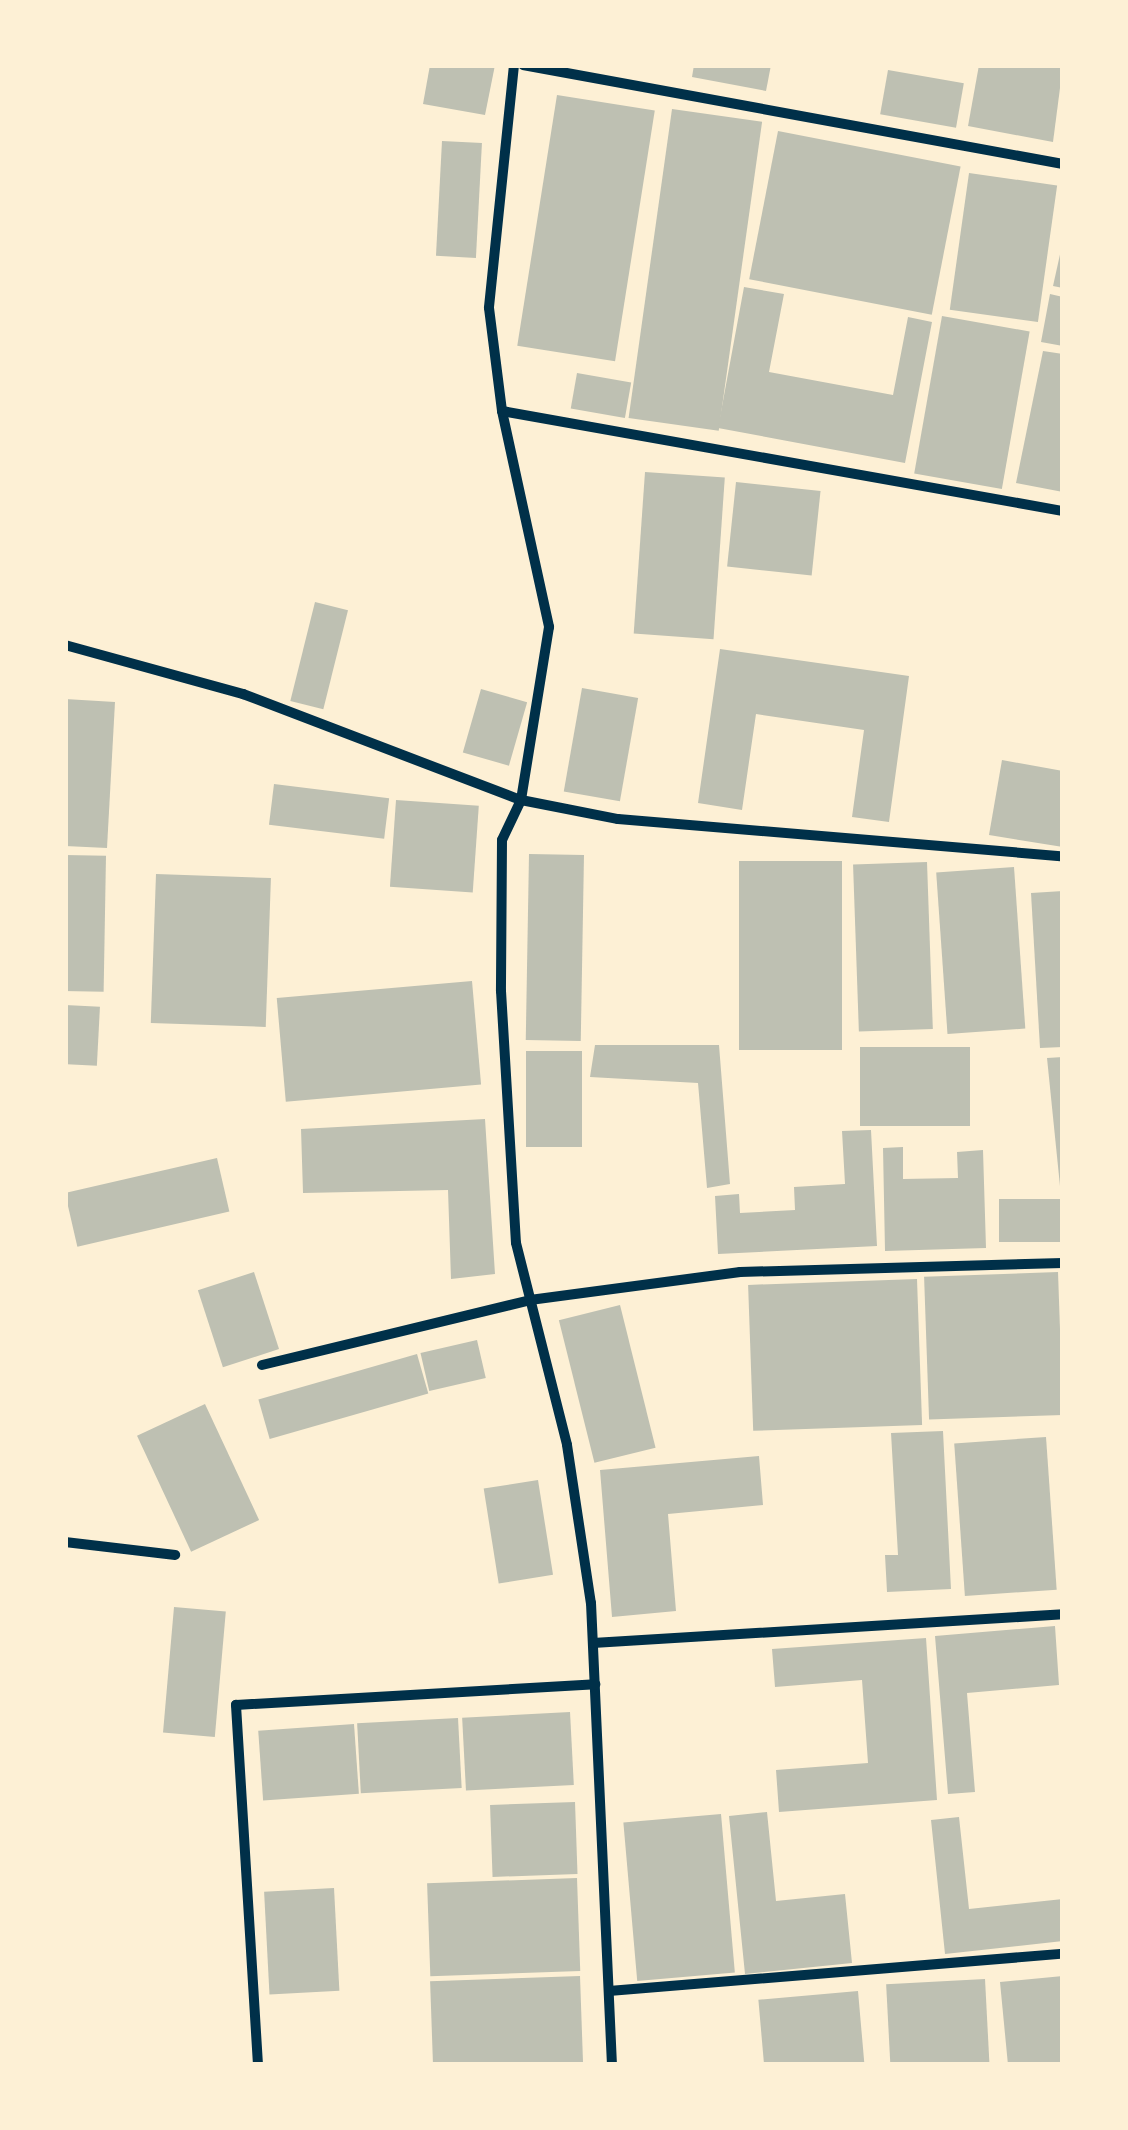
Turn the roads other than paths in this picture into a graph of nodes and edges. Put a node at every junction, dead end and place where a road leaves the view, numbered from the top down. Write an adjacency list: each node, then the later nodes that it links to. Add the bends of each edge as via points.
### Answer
1 (514, 65): 4 (street, via 489,308)
2 (522, 65): 3 (street)
3 (1063, 164)
4 (502, 411): 5 (street); 7 (street, via 548,627)
5 (1063, 511)
6 (65, 644): 7 (street, via 243,694)
7 (521, 800): 8 (street, via 618,819); 10 (street, via 502,840 501,991 516,1243)
8 (1063, 856)
9 (1063, 1262): 10 (street, via 740,1272)
10 (530, 1300): 11 (street); 15 (street, via 567,1445)
11 (262, 1365)
12 (65, 1542): 13 (street)
13 (175, 1555)
14 (1063, 1614): 15 (street)
15 (593, 1643): 16 (street)
16 (594, 1684): 18 (street); 19 (street, via 236,1705)
17 (1063, 1954): 18 (street)
18 (608, 1991): 20 (street)
19 (258, 2065)
20 (612, 2065)

